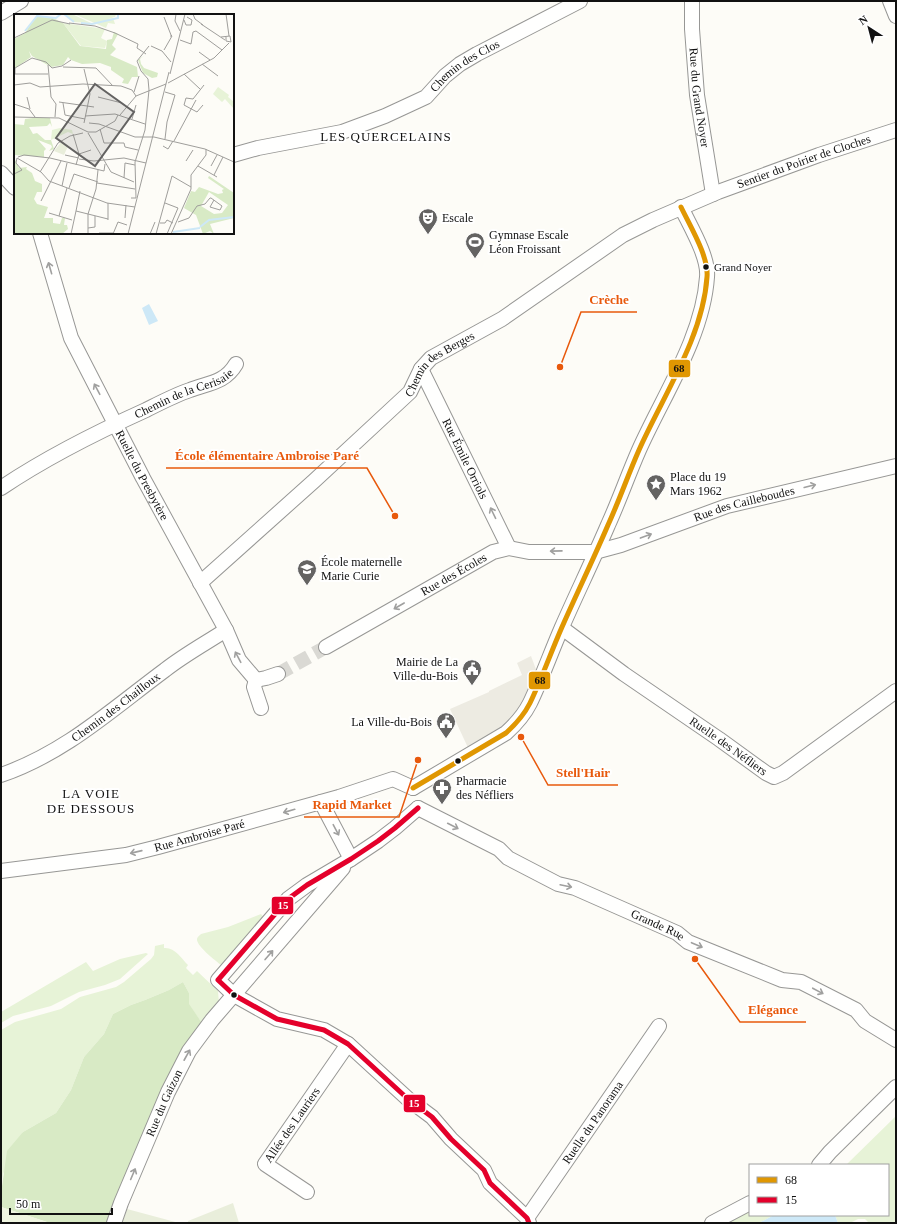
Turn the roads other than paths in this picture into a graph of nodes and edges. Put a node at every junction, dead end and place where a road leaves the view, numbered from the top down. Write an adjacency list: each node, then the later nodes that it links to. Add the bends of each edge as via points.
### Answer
1 (21, 1): 5 (street)
2 (580, 1): 8 (street, Chemin des Clos, via 476,54 445,76 426,97 386,116 342,132)
3 (890, 1): 6 (street)
4 (690, 2): 11 (street, Rue du Grand Noyer, via 698,95)
5 (1, 13)
6 (896, 16)
7 (896, 130): 11 (street, Sentier du Poirier de Cloches)
8 (234, 155)
9 (1, 173): 10 (street)
10 (14, 187)
11 (713, 194): 12 (street, Chemin des Berges)
12 (681, 207): 15 (street, Chemin des Berges, via 623,235 502,319 431,358); 19 (street, via 708,269 695,331 651,422)
13 (40, 234): 16 (street, Ruelle du Presbytère, one-way to 13, via 71,338)
14 (236, 364): 16 (street, Chemin de la Cerisaie, via 231,373 220,380 189,390)
15 (421, 369): 21 (street, Rue Émile Orriols, one-way to 15); 23 (street, Chemin des Berges, via 410,392)
16 (115, 424): 18 (street, Chemin de la Cerisaie, via 58,452); 23 (street, Ruelle du Presbytère)
17 (896, 466): 20 (street, Rue des Cailleboudes, one-way to 17, via 727,506)
18 (1, 488)
19 (606, 528): 20 (street); 22 (street)
20 (621, 545): 22 (street, Rue des Cailleboudes)
21 (509, 548): 22 (street, Rue des Écoles, one-way to 21, via 529,552); 26 (street, Rue des Écoles, one-way to 26, via 493,552)
22 (595, 552): 24 (street)
23 (200, 583): 25 (street, Ruelle du Presbytère)
24 (562, 628): 29 (street, Ruelle des Néfliers, via 774,777); 32 (street, via 530,703 517,722 506,733)
25 (226, 630): 28 (street, Ruelle du Presbytère, one-way to 25, via 239,660); 31 (street, Chemin des Chailloux, via 166,669 89,729 38,760)
26 (326, 648)
27 (278, 674): 28 (street)
28 (256, 680): 30 (street, via 254,687)
29 (896, 691)
30 (261, 708)
31 (1, 775)
32 (413, 788): 33 (street, Rue Ambroise Paré, via 393,779); 34 (street)
33 (321, 802): 35 (street, one-way to 35); 36 (street, Rue Ambroise Paré, one-way to 36, via 126,855)
34 (418, 808): 35 (street, Rue du Gaizon); 39 (street, Grande Rue, one-way to 39, via 499,849 508,858 561,886 575,888 677,934 688,942 755,970 782,980 800,982 856,1010 865,1021)
35 (351, 859): 37 (street, Rue du Gaizon, one-way to 35); 37 (street, Rue du Gaizon, via 288,899 218,980)
36 (1, 871)
37 (234, 995): 40 (street, via 277,1020 324,1030); 46 (street, Rue du Gaizon, one-way to 37, via 168,1092 189,1051)
38 (659, 1026): 45 (street, Ruelle du Panorama)
39 (896, 1040)
40 (348, 1044): 43 (street, Allée des Lauriers, via 265,1164); 45 (street, via 408,1099 432,1117 484,1170 490,1183)
41 (896, 1087): 42 (street)
42 (821, 1164)
43 (307, 1192)
44 (749, 1204): 47 (street)
45 (528, 1221)
46 (114, 1223)
47 (712, 1223)

